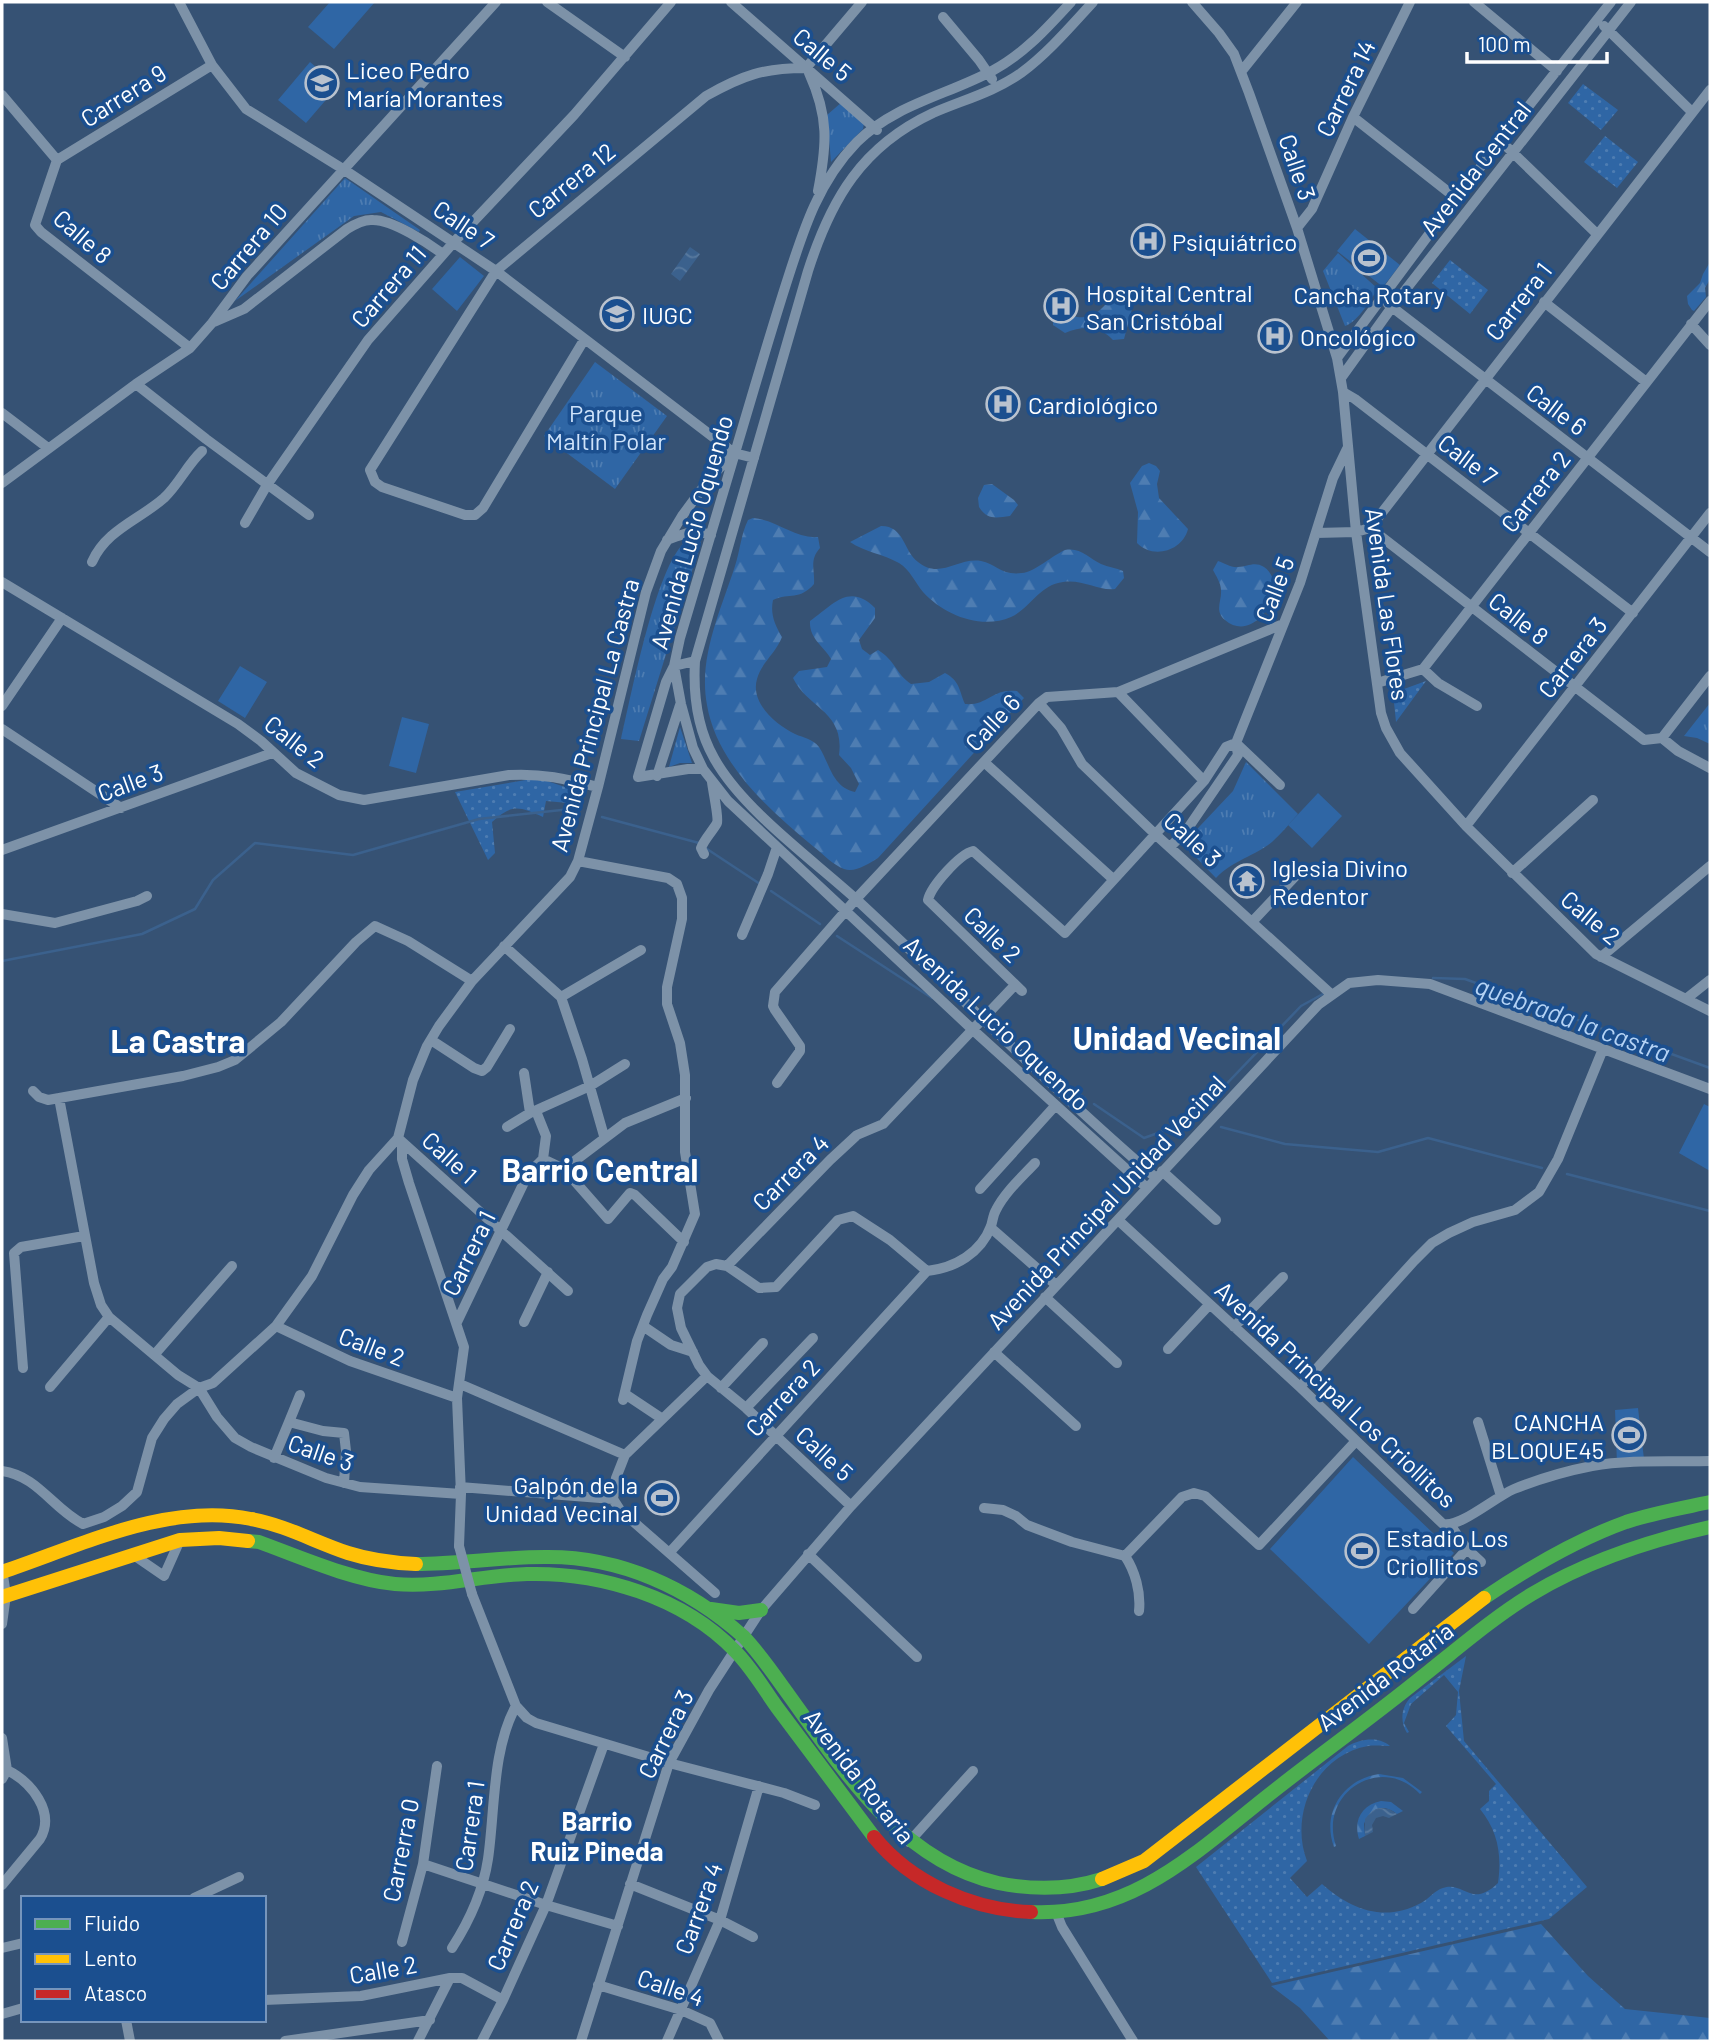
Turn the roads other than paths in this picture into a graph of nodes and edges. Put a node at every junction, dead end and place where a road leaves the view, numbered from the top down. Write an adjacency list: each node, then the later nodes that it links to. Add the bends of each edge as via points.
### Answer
1 (179, 2): 19 (street, Calle 7)
2 (496, 2): 36 (street, Carrera 10)
3 (547, 2): 18 (street)
4 (671, 2): 18 (street, Carrera 11)
5 (731, 2): 20 (street, Calle 5)
6 (862, 2): 20 (street)
7 (1071, 2): 23 (street, Avenida Lucio Oquendo, via 1021,53)
8 (1093, 2): 24 (street, Avenida Lucio Oquendo, via 1045,53)
9 (1192, 2): 22 (street, Calle 3, via 1234,54)
10 (1297, 2): 22 (street)
11 (1410, 2): 30 (street, Carrera 14)
12 (1474, 2): 21 (street)
13 (1611, 2): 16 (street, Avenida Central)
14 (1631, 2): 17 (street, Avenida Central)
15 (943, 17): 23 (street)
16 (1597, 21): 17 (street); 21 (street, Avenida Central)
17 (1609, 31): 29 (street); 34 (street, Avenida Central)
18 (625, 57): 41 (street, Carrera 11)
19 (212, 65): 35 (street, Carrera 9); 36 (street, Calle 7, via 246,109)
20 (806, 68): 27 (street, Calle 5); 28 (street); 44 (street, Carrera 12, via 775,68 732,81 706,96)
21 (1557, 71): 33 (street, Avenida Central)
22 (1241, 72): 39 (street, Calle 3)
23 (989, 73): 24 (street); 31 (street, Avenida Lucio Oquendo, via 936,94)
24 (996, 88): 32 (street, Avenida Lucio Oquendo)
25 (1710, 90): 29 (street, Carrera 1)
26 (2, 95): 35 (street)
27 (844, 99): 28 (street, via 827,96); 31 (street, Calle 5)
28 (822, 110): 37 (street, via 825,152)
29 (1692, 112): 40 (street, Carrera 1)
30 (1353, 117): 38 (street); 39 (street, Carrera 14, via 1312,209)
31 (875, 127): 32 (street, Calle 5); 37 (street, Avenida Lucio Oquendo, via 836,165)
32 (886, 140): 45 (street, Avenida Lucio Oquendo, via 862,164 832,208)
33 (1500, 142): 34 (street); 38 (street, Avenida Central)
34 (1513, 153): 40 (street); 49 (street, Avenida Central)
35 (57, 160): 54 (street, Calle 8, via 35,225)
36 (343, 169): 41 (street, Calle 7); 50 (street, Carrera 10, via 247,276)
37 (817, 197): 43 (street, Avenida Lucio Oquendo)
38 (1456, 198): 46 (street, Avenida Central)
39 (1297, 228): 55 (street, Calle 3)
40 (1597, 234): 48 (street, Carrera 1)
41 (454, 242): 42 (street, Carrera 11); 44 (street, Calle 7)
42 (443, 254): 50 (street, via 383,221 360,222 244,309); 71 (street, Carrera 11, via 368,340)
43 (792, 266): 45 (street); 66 (street, Avenida Lucio Oquendo)
44 (496, 271): 52 (street, Calle 7); 52 (street, Carrera 12, via 370,470 375,482 475,515)
45 (808, 271): 68 (street, Avenida Lucio Oquendo)
46 (1380, 298): 49 (street, Calle 6); 55 (street, Avenida Central)
47 (1710, 300): 51 (street, Carrera 2)
48 (1544, 302): 58 (street, Carrera 1); 59 (street)
49 (1392, 307): 56 (street, Avenida Central); 58 (street, Calle 6)
50 (212, 323): 54 (street, Carrera 10)
51 (1691, 324): 53 (street); 59 (street, Carrera 2)
52 (584, 340): 66 (street, Calle 7)
53 (1710, 345)
54 (190, 348): 60 (street, Carrera 10)
55 (1339, 354): 56 (street); 57 (street, Avenida Las Flores)
56 (1352, 359): 57 (street, Avenida Central)
57 (1341, 378): 61 (street, Avenida Las Flores)
58 (1484, 380): 67 (street, Carrera 1); 69 (street, Calle 6)
59 (1645, 381): 69 (street, Carrera 2)
60 (136, 384): 63 (street, Carrera 10); 71 (street)
61 (1343, 392): 64 (street, Avenida Las Flores); 67 (street, Calle 7)
62 (2, 413): 63 (street)
63 (48, 448): 70 (street, Carrera 10)
64 (1347, 449): 76 (street, Avenida Las Flores); 78 (street, Calle 5)
65 (202, 451): 83 (street, via 176,486 110,536)
66 (734, 453): 68 (street, Calle 7); 79 (street, Avenida Lucio Oquendo); 81 (street, Avenida Principal La Castra, via 710,478)
67 (1426, 453): 75 (street, Carrera 1); 77 (street, Calle 7)
68 (754, 458): 89 (street, Avenida Lucio Oquendo)
69 (1587, 458): 77 (street, Carrera 2); 80 (street, Calle 6)
70 (2, 483)
71 (267, 485): 73 (street); 74 (street, Carrera 11)
72 (1710, 513): 80 (street, Carrera 3)
73 (309, 515)
74 (244, 523)
75 (1370, 528): 76 (street); 85 (street, Calle 8)
76 (1356, 532): 78 (street); 93 (street, Avenida Las Flores)
77 (1529, 532): 85 (street, Carrera 2); 86 (street, Calle 7)
78 (1316, 533): 88 (street, Calle 5)
79 (711, 535): 81 (street, via 688,532); 90 (street, Avenida Lucio Oquendo)
80 (1692, 537): 82 (street, Calle 6); 86 (street, Carrera 3)
81 (667, 540): 112 (street, Avenida Principal La Castra, via 646,592)
82 (1710, 552)
83 (92, 562)
84 (2, 582): 87 (street, Calle 2)
85 (1471, 607): 91 (street, Carrera 2); 94 (street, Calle 8)
86 (1633, 612): 94 (street, Carrera 3)
87 (62, 618): 99 (street); 104 (street, Calle 2, via 238,724)
88 (1283, 624): 96 (street, Calle 6); 103 (street, Calle 5)
89 (695, 661): 90 (street); 95 (street, Avenida Lucio Oquendo)
90 (674, 666): 98 (street, Avenida Lucio Oquendo); 108 (street, via 638,777)
91 (1423, 669): 93 (street); 100 (street)
92 (1710, 676): 102 (street)
93 (1377, 684): 115 (street, Avenida Las Flores, via 1386,728 1400,753)
94 (1575, 688): 102 (street, Calle 8, via 1644,740); 115 (street, Carrera 3)
95 (694, 691): 98 (street); 127 (street, Avenida Lucio Oquendo, via 702,733 726,778)
96 (1118, 692): 97 (street, Calle 6, via 1047,697); 109 (street)
97 (1039, 703): 105 (street, Calle 6); 116 (street, Calle 3, via 1061,728 1082,764)
98 (681, 704): 107 (street, Avenida Lucio Oquendo); 108 (street)
99 (2, 706)
100 (1477, 706)
101 (2, 729): 114 (street)
102 (1662, 738): 106 (street)
103 (1236, 743): 109 (street, Calle 5, via 1226,747); 111 (street); 118 (street, Calle 5, via 1238,755)
104 (272, 753): 112 (street, Calle 2, via 313,783 364,800 509,775 550,775); 114 (street, Calle 3)
105 (984, 762): 125 (street); 127 (street, Calle 6)
106 (1710, 768)
107 (703, 769): 108 (street); 110 (street, Avenida Lucio Oquendo)
108 (657, 776)
109 (1204, 780): 116 (street, Calle 5)
110 (712, 782): 117 (street, Avenida Lucio Oquendo); 120 (street, via 719,815 701,848)
111 (1280, 785)
112 (598, 787): 121 (street, Avenida Principal La Castra)
113 (1593, 800): 124 (street)
114 (121, 808): 119 (street, Calle 3)
115 (1466, 826): 124 (street, Calle 2)
116 (1155, 834): 118 (street, Calle 3); 125 (street, Calle 5)
117 (777, 846): 128 (street, Avenida Lucio Oquendo); 132 (street)
118 (1170, 847): 130 (street, Calle 3)
119 (2, 850)
120 (704, 854)
121 (578, 861): 133 (street, Avenida Principal La Castra, via 565,883); 154 (street, via 668,878 677,884 682,919 667,1004 683,1060)
122 (1710, 866): 135 (street)
123 (1303, 868): 130 (street)
124 (1513, 873): 135 (street, Calle 2)
125 (1113, 879): 131 (street, Calle 5)
126 (147, 895): 129 (street, via 55,923)
127 (856, 899): 128 (street); 142 (street, Avenida Lucio Oquendo)
128 (846, 911): 144 (street, Avenida Lucio Oquendo); 149 (street, via 775,992 773,1006 800,1046)
129 (2, 914)
130 (1252, 922): 138 (street, Calle 3)
131 (1065, 933): 142 (street, Calle 2, via 973,851 964,853 928,900 1019,988)
132 (742, 935)
133 (504, 946): 137 (street, Avenida Principal La Castra); 139 (street)
134 (641, 950): 139 (street)
135 (1601, 957): 140 (street, Calle 2)
136 (1710, 980): 140 (street)
137 (472, 981): 145 (street, Avenida Principal La Castra); 153 (street, via 408,941 374,926 281,1022 235,1060 183,1076)
138 (1332, 995): 146 (street, Avenida Principal Unidad Vecinal, via 1349,983 1430,984); 163 (street, Avenida Principal Unidad Vecinal)
139 (561, 997): 150 (street)
140 (1686, 999): 141 (street, Calle 2)
141 (1710, 1011)
142 (982, 1020): 144 (street); 163 (street, Avenida Lucio Oquendo)
143 (510, 1029): 145 (street, via 482,1071)
144 (973, 1030): 155 (street, Avenida Lucio Oquendo); 173 (street, Carrera 4, via 883,1124 857,1135)
145 (431, 1041): 159 (street, Avenida Principal La Castra, via 413,1080)
146 (1603, 1049): 151 (street, Avenida Principal Unidad Vecinal); 198 (street, via 1558,1159 1539,1192 1515,1210 1473,1222 1433,1243)
147 (625, 1064): 150 (street)
148 (524, 1073): 156 (street)
149 (777, 1083)
150 (590, 1086): 156 (street); 158 (street)
151 (1710, 1090)
152 (33, 1091): 153 (street, via 48,1100)
153 (59, 1098): 170 (street)
154 (686, 1098): 158 (street, via 639,1115); 171 (street, via 685,1152 695,1213)
155 (1055, 1106): 164 (street, Avenida Lucio Oquendo); 165 (street)
156 (533, 1112): 157 (street); 160 (street, via 546,1136)
157 (507, 1127)
158 (604, 1136): 162 (street)
159 (400, 1141): 169 (street, Calle 1); 182 (street, via 409,1183); 184 (street, Avenida Principal La Castra, via 369,1170 312,1276)
160 (543, 1160): 162 (street); 169 (street, Carrera 1, via 528,1174)
161 (1035, 1163): 168 (street, via 995,1211)
162 (564, 1169): 171 (street, via 608,1219 630,1193)
163 (1159, 1175): 164 (street, Avenida Principal Unidad Vecinal); 167 (street, Avenida Lucio Oquendo)
164 (1147, 1188): 166 (street, Avenida Principal Unidad Vecinal)
165 (980, 1189)
166 (1118, 1220): 177 (street, Avenida Principal Unidad Vecinal); 180 (street, Avenida Principal Los Criollitos)
167 (1216, 1220)
168 (991, 1228): 174 (street, via 975,1251 953,1266); 177 (street)
169 (502, 1232): 175 (street, Calle 1); 182 (street, Carrera 1)
170 (84, 1236): 181 (street, via 101,1305); 194 (street, via 21,1247 13,1253)
171 (684, 1242): 185 (street)
172 (232, 1266): 192 (street)
173 (727, 1266): 174 (street, via 759,1289 776,1287 838,1220 853,1216); 190 (street, Carrera 4, via 707,1267 681,1294 677,1308 681,1328)
174 (928, 1271): 208 (street, Carrera 2)
175 (548, 1272): 178 (street, Calle 1); 183 (street)
176 (1283, 1277): 186 (street)
177 (1056, 1285): 179 (street, Avenida Principal Unidad Vecinal)
178 (568, 1290)
179 (1045, 1297): 191 (street, Avenida Principal Unidad Vecinal); 193 (street)
180 (1209, 1305): 186 (street, Avenida Principal Los Criollitos); 189 (street)
181 (109, 1317): 192 (street); 197 (street)
182 (457, 1322): 196 (street, via 464,1347)
183 (524, 1322)
184 (276, 1326): 199 (street, Avenida Principal La Castra, via 214,1382); 202 (street, Calle 2, via 350,1361)
185 (643, 1326): 190 (street, via 671,1345); 204 (street, via 624,1397)
186 (1234, 1327): 198 (street, Avenida Principal Los Criollitos)
187 (813, 1338): 203 (street)
188 (763, 1343): 200 (street)
189 (1168, 1349)
190 (693, 1352): 195 (street, Calle 5)
191 (994, 1352): 207 (street); 219 (street, Avenida Principal Unidad Vecinal)
192 (155, 1354): 199 (street)
193 (1117, 1363)
194 (23, 1368)
195 (708, 1376): 200 (street, Calle 5); 204 (street)
196 (460, 1384): 202 (street); 210 (street)
197 (50, 1387)
198 (1300, 1387): 209 (street, Avenida Principal Los Criollitos)
199 (199, 1388): 211 (street, Calle 3, via 235,1438); 213 (street, Avenida Principal La Castra, via 177,1404 152,1438 137,1492 91,1523 83,1524 60,1510 31,1480)
200 (721, 1388): 203 (street, Calle 5)
201 (300, 1395): 205 (street)
202 (457, 1398): 215 (street)
203 (746, 1408): 208 (street, Calle 5)
204 (661, 1418): 210 (street)
205 (289, 1422): 211 (street); 214 (street, via 344,1433)
206 (1478, 1422): 216 (street)
207 (1076, 1426)
208 (775, 1435): 219 (street, Calle 5); 225 (street, Carrera 2)
209 (1356, 1441): 221 (street, Avenida Principal Los Criollitos, via 1437,1520); 228 (street, via 1259,1545 1205,1496 1194,1493 1182,1497)
210 (625, 1455): 217 (street)
211 (274, 1458): 214 (street, Calle 3)
212 (1710, 1461): 216 (street, Avenida Principal Los Criollitos, via 1592,1466)
213 (2, 1471)
214 (344, 1483): 215 (street, Calle 3)
215 (461, 1491): 217 (street, Calle 3); 241 (street, bridge, via 459,1546 472,1594)
216 (1500, 1496): 221 (street, Avenida Principal Los Criollitos)
217 (613, 1499): 225 (street)
218 (1710, 1502): 250 (main road, Avenida Rotaria, via 1598,1533 1512,1579 1169,1843 1123,1872 1074,1887 1007,1886 954,1869)
219 (851, 1506): 227 (street, Avenida Principal Unidad Vecinal)
220 (984, 1508): 228 (street, via 1003,1510 1027,1525 1072,1542)
221 (1451, 1526): 224 (street)
222 (1710, 1528): 258 (main road, Avenida Rotaria, via 1625,1551 1549,1584 1469,1640 1179,1866 1100,1905)
223 (180, 1540): 226 (main road, Avenida Rotaria); 226 (street, via 164,1576); 239 (main road, Avenida Rotaria, via 259,1542 344,1572 395,1584 528,1574 597,1581 675,1607)
224 (1467, 1549): 229 (street); 234 (street)
225 (670, 1552): 231 (street)
226 (131, 1554): 232 (main road, Avenida Rotaria)
227 (808, 1554): 235 (street, Avenida Principal Unidad Vecinal); 240 (street)
228 (1125, 1556): 236 (street, via 1138,1588)
229 (1481, 1562)
230 (2, 1571): 232 (street); 233 (main road, Avenida Rotaria, via 167,1519 233,1516 287,1527 370,1559 400,1563 547,1557 602,1563 646,1575)
231 (715, 1593)
232 (4, 1596): 237 (street)
233 (706, 1606): 235 (main road, via 731,1613); 238 (main road, Avenida Rotaria)
234 (1413, 1609)
235 (761, 1610): 238 (street, Avenida Principal Unidad Vecinal)
236 (1139, 1611)
237 (2, 1624)
238 (745, 1638): 239 (street, Avenida Principal Unidad Vecinal); 250 (main road, Avenida Rotaria, via 869,1799)
239 (735, 1651): 244 (street, Carrera 3); 258 (main road, Avenida Rotaria, via 896,1860 950,1894 998,1907)
240 (917, 1657)
241 (516, 1706): 243 (street, via 536,1723); 253 (street, Carrera 1, via 503,1743)
242 (2, 1738): 247 (street)
243 (604, 1744): 244 (street); 257 (street, Carrera 2)
244 (669, 1763): 248 (street); 254 (street, Carrera 3)
245 (437, 1766): 251 (street, Carrerra 0)
246 (973, 1771): 250 (street)
247 (5, 1775): 255 (street, via 24,1780 35,1792 45,1817 44,1833)
248 (759, 1786): 249 (street); 259 (street, Carrera 4)
249 (812, 1803)
250 (909, 1842)
251 (423, 1864): 253 (street); 262 (street, Carrerra 0)
252 (239, 1877): 256 (street)
253 (483, 1883): 257 (street); 265 (street, Carrera 1, via 470,1919)
254 (630, 1884): 259 (street); 260 (street, Carrera 3)
255 (2, 1885)
256 (198, 1896)
257 (546, 1905): 260 (street); 269 (street, Carrera 2)
258 (1056, 1912): 282 (street)
259 (720, 1920): 261 (street); 271 (street, Carrera 4)
260 (618, 1926): 267 (street, Carrera 3)
261 (753, 1937)
262 (402, 1942)
263 (21, 1943): 264 (street)
264 (2, 1948)
265 (452, 1948)
266 (450, 1978): 268 (street, Calle 2, via 361,1996); 269 (street, Calle 2, via 461,1978); 273 (street)
267 (598, 1985): 271 (street, Calle 4); 279 (street, Carrera 3)
268 (266, 2000)
269 (503, 2000): 278 (street, Carrera 2)
270 (21, 2009): 272 (street)
271 (681, 2010): 280 (street, Carrera 4); 281 (street, Calle 4, via 710,2023)
272 (2, 2014)
273 (430, 2020): 276 (street); 277 (street)
274 (126, 2022): 275 (street)
275 (130, 2041)
276 (285, 2041)
277 (418, 2041)
278 (482, 2041)
279 (581, 2041)
280 (667, 2041)
281 (719, 2041)
282 (1133, 2041)

